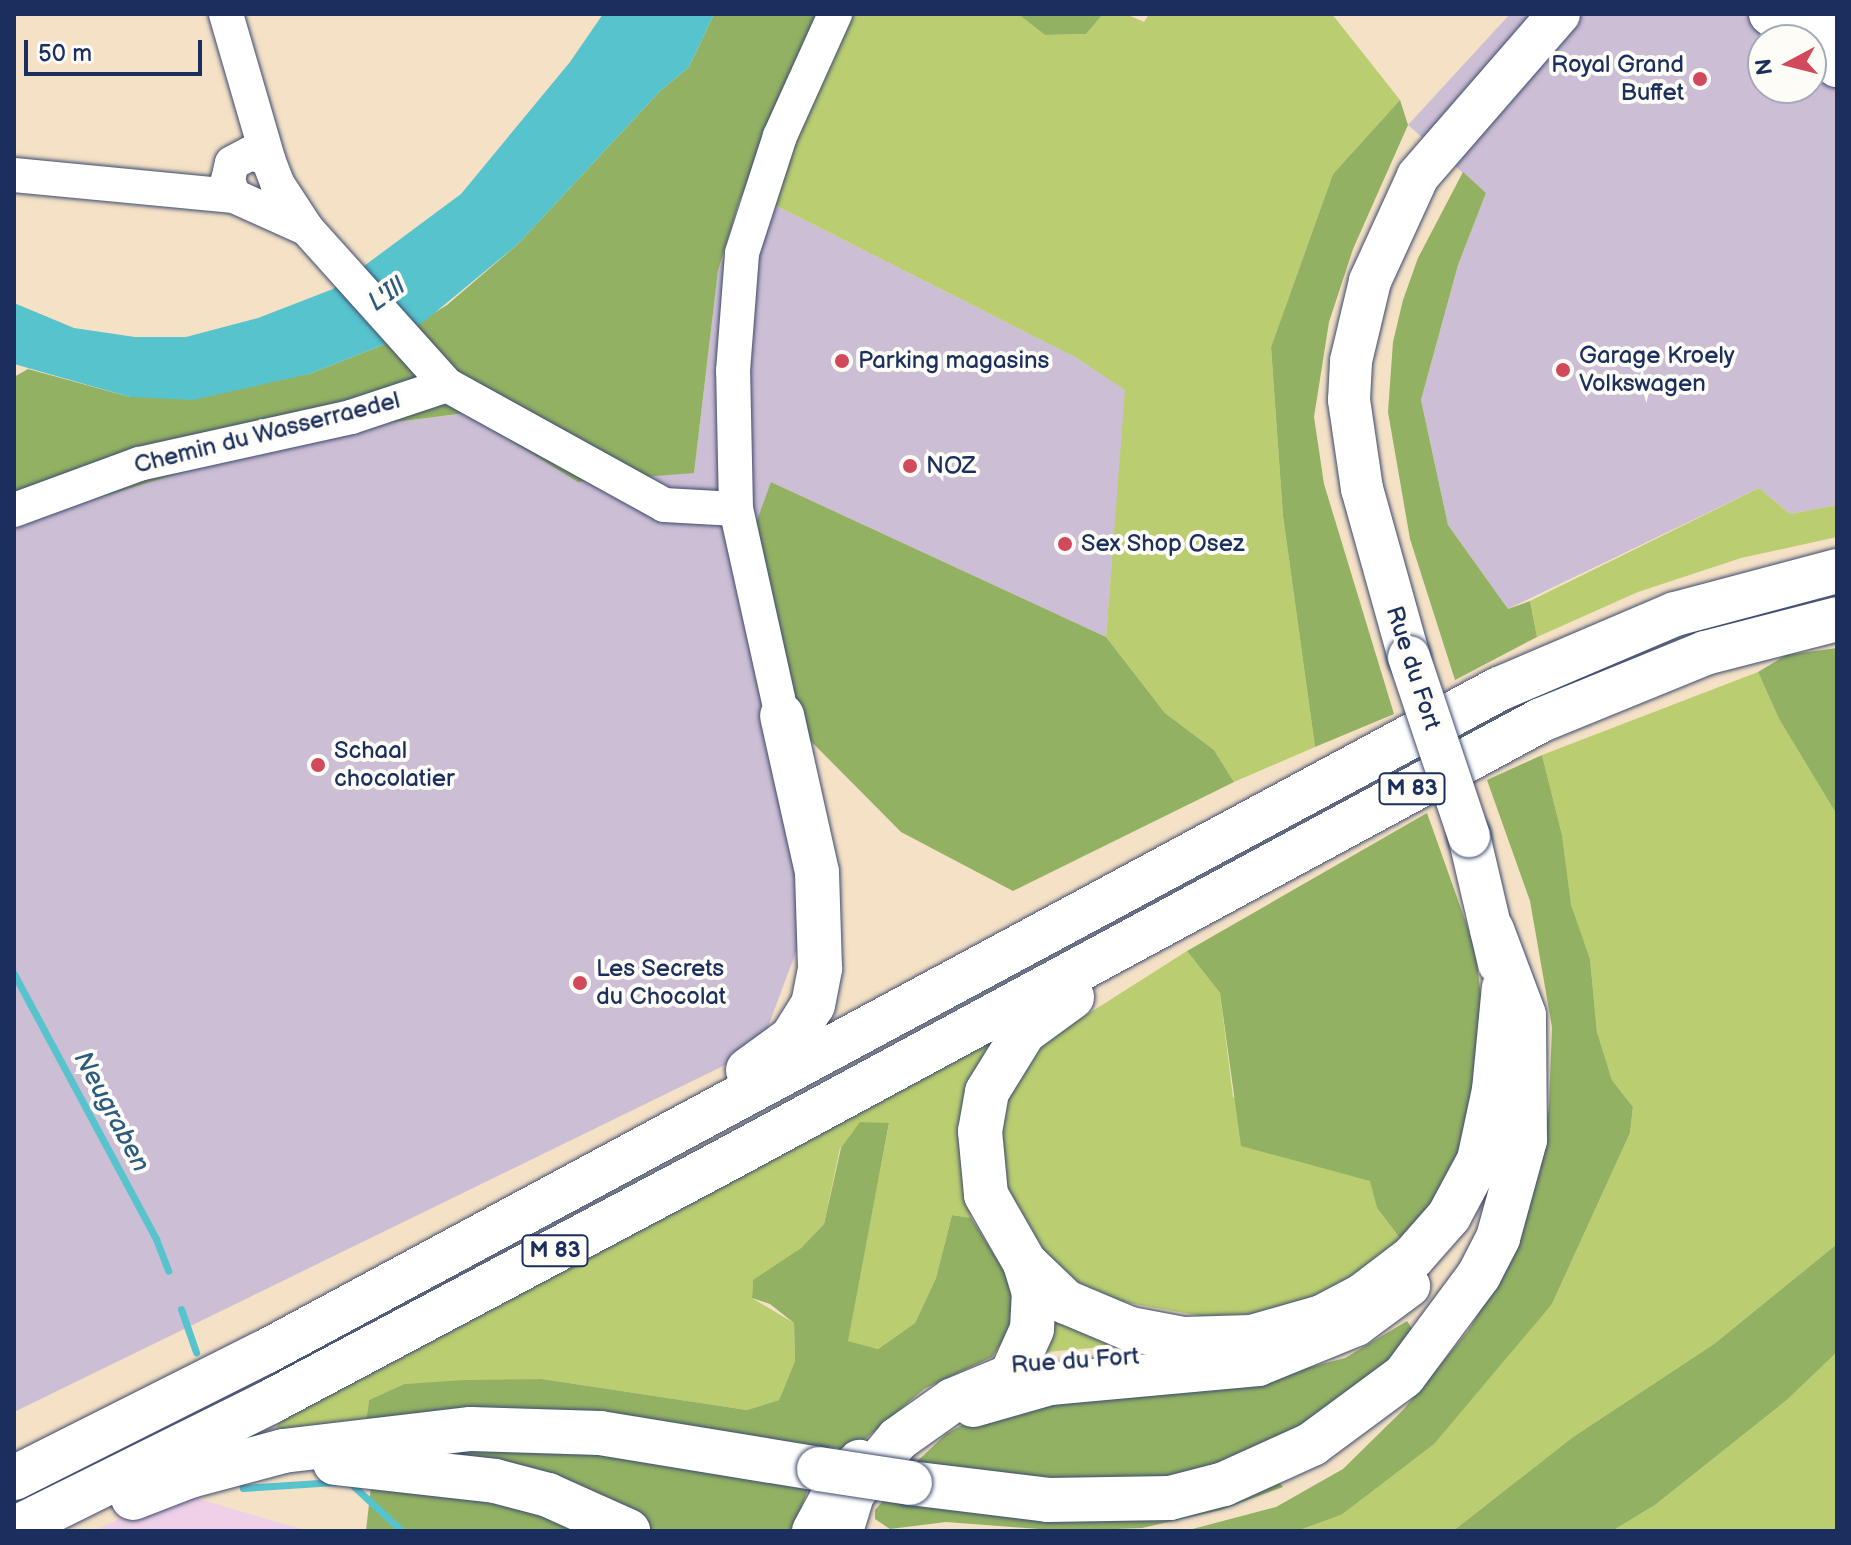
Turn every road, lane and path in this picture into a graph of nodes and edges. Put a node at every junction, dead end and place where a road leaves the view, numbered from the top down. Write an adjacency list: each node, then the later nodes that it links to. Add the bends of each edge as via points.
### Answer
1 (226, 14): 7 (street, via 251,103)
2 (835, 14): 9 (street, via 780,136 742,253 733,371)
3 (1559, 14): 14 (main road, Rue du Fort, bridge, via 1418,176 1386,237 1351,361 1354,440 1382,570 1469,836)
4 (1819, 14): 5 (main road)
5 (1837, 28)
6 (14, 175): 7 (street, via 180,188)
7 (251, 178): 8 (street, via 307,229)
8 (447, 385): 9 (street, via 664,505); 10 (street, Chemin du Wasserraedel, via 351,417 139,464)
9 (736, 509): 13 (street)
10 (14, 510)
11 (1837, 571): 17 (highway, M 83, via 1675,614 1499,689)
12 (1837, 619): 15 (highway, M 83, via 1705,653 1541,720)
13 (782, 716): 17 (highway, via 817,872 820,968 813,1005 792,1038 724,1084)
14 (1492, 930): 16 (main road, Rue du Fort); 21 (highway, bridge, via 1524,1015 1525,1140 1492,1251 1404,1376 1312,1444 1224,1484 1170,1498 1048,1500 600,1433 534,1428 397,1434)
15 (1090, 963): 18 (highway, via 1076,994 1024,1032 987,1092 980,1131 986,1195); 23 (highway, M 83, via 268,1403)
16 (1504, 987): 18 (highway, via 1494,1090 1479,1160 1449,1216 1413,1257 1362,1296 1322,1317 1252,1337 1184,1339 1130,1329 1066,1302); 19 (main road, Rue du Fort, via 1511,1065 1508,1099 1497,1161 1485,1193 1449,1247 1417,1280)
17 (693, 1124): 22 (highway, M 83, via 265,1352)
18 (1025, 1263): 20 (highway, via 1034,1293 1032,1329)
19 (1356, 1325): 20 (main road, Rue du Fort, via 1255,1351 1062,1357); 27 (main road, Rue du Fort, via 1258,1365 1065,1382 980,1402 935,1424 905,1452 865,1495)
20 (1016, 1364): 26 (main road, Rue du Fort, via 994,1367 932,1394 881,1436 840,1481); 27 (highway, via 1011,1376 953,1400 898,1439 852,1494)
21 (229, 1464): 24 (highway, via 149,1491); 25 (highway, via 259,1470 344,1462 441,1471 548,1495)
22 (14, 1478)
23 (14, 1529)
24 (61, 1531)
25 (628, 1531)
26 (813, 1531)
27 (843, 1531)

